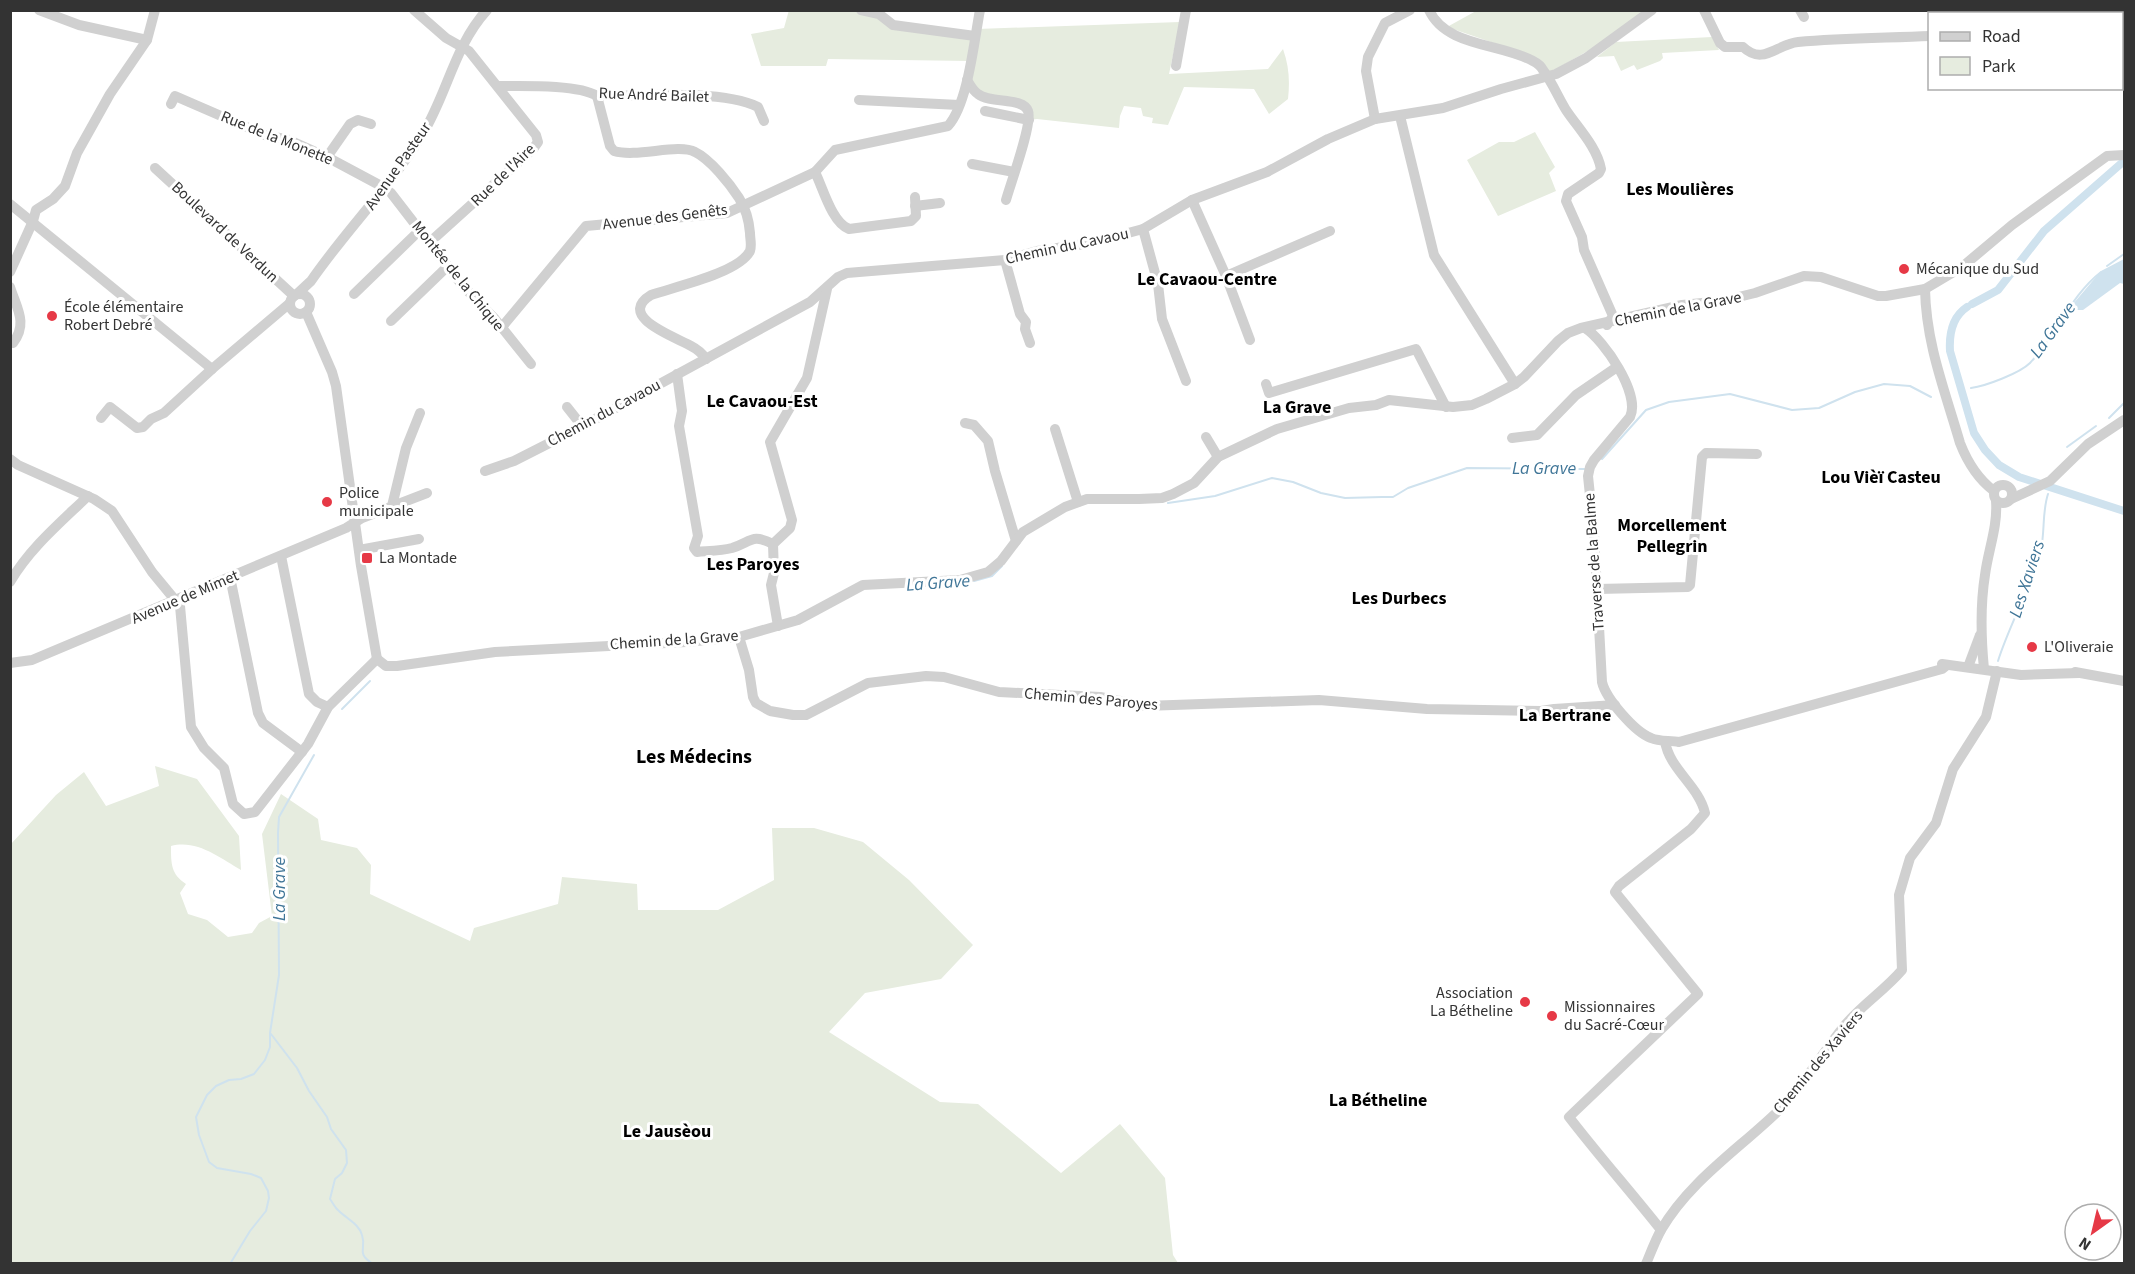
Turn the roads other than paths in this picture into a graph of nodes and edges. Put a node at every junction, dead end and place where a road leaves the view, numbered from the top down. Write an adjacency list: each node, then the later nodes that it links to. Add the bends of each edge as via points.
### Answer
1 (39, 10): 14 (street, via 79,25)
2 (155, 10): 14 (street)
3 (414, 10): 15 (street, Rue de l'Aire, via 446,38)
4 (487, 10): 15 (street, Avenue Pasteur)
5 (861, 10): 12 (street, via 879,14 893,25)
6 (980, 10): 12 (street, Avenue des Genêts)
7 (1186, 10): 16 (street)
8 (1410, 10): 26 (street, via 1385,23 1368,57 1366,76)
9 (1429, 10): 17 (street, via 1437,25 1449,33 1524,56 1541,67)
10 (1652, 10): 17 (street, Chemin du Cavaou, via 1586,58)
11 (1704, 10): 13 (street, via 1720,43 1725,47 1743,47 1760,56 1795,42)
12 (975, 36): 18 (street, Avenue des Genêts)
13 (1928, 36)
14 (147, 40): 42 (street, via 110,94 83,143 66,186 36,210)
15 (462, 46): 19 (street, Rue de l'Aire); 36 (street, Avenue Pasteur, via 424,133)
16 (1176, 66)
17 (1547, 77): 25 (street, Chemin du Cavaou, via 1443,108); 57 (street, via 1602,169 1568,194 1566,201 1613,316)
18 (967, 80): 23 (street, Avenue des Genêts); 27 (street, via 979,95 1024,106)
19 (498, 86): 20 (street, Rue André Bailet, via 556,87 589,91); 46 (street, Rue de l'Aire, via 538,142)
20 (597, 96): 28 (street, Rue André Bailet, via 746,101 758,106); 41 (street, via 614,151 694,151 721,176)
21 (859, 100): 23 (street)
22 (171, 104): 31 (street, Rue de la Monette, via 175,96)
23 (959, 105): 34 (street, Avenue des Genêts, via 948,126 835,150)
24 (985, 111): 27 (street)
25 (1401, 116): 26 (street, Chemin du Cavaou); 71 (street, via 1434,255)
26 (1375, 119): 38 (street, Chemin du Cavaou, via 1267,172)
27 (1029, 120): 35 (street)
28 (764, 122)
29 (371, 124): 31 (street, via 358,120 350,124)
30 (2124, 155): 53 (street, Chemin de la Grave, via 2107,156 1962,267)
31 (327, 157): 36 (street, Rue de la Monette)
32 (972, 164): 35 (street)
33 (155, 168): 55 (street, Boulevard de Verdun)
34 (815, 172): 39 (street, via 836,218 849,229 911,221 916,216 915,201); 41 (street, Avenue des Genêts)
35 (1014, 172): 37 (street)
36 (385, 188): 44 (street, Montée de la Chique); 55 (street, Avenue Pasteur)
37 (1006, 200)
38 (1192, 200): 43 (street, Chemin du Cavaou); 50 (street)
39 (940, 203)
40 (10, 204): 42 (street)
41 (743, 205): 58 (street, Avenue des Genêts, via 727,213 586,226); 64 (street, via 751,246 745,257 717,275 651,295 641,308 650,325 691,346)
42 (33, 221): 49 (street); 67 (street)
43 (1143, 229): 47 (street, Chemin du Cavaou); 69 (street, via 1158,284 1162,319)
44 (420, 230): 46 (street, Montée de la Chique); 54 (street)
45 (1330, 231): 50 (street)
46 (430, 242): 48 (street, Montée de la Chique)
47 (1005, 260): 52 (street, Chemin du Cavaou, via 857,271 838,277); 63 (street)
48 (448, 266): 56 (street); 58 (street, Montée de la Chique)
49 (10, 272)
50 (1226, 276): 60 (street)
51 (10, 287): 61 (street, via 21,319 19,335)
52 (827, 289): 64 (street, Chemin du Cavaou); 94 (street, via 807,378 770,442 792,520)
53 (1925, 289): 57 (street, Chemin de la Grave, via 1878,296 1821,277 1804,276 1722,302 1682,305); 87 (street, via 1927,326 1937,370 1965,456 1983,480)
54 (354, 294)
55 (298, 302): 67 (street, via 281,311); 91 (street, via 334,379)
56 (391, 321)
57 (1610, 322): 59 (street, Chemin de la Grave); 62 (street, via 1604,328)
58 (501, 327): 65 (street, Montée de la Chique)
59 (1585, 327): 62 (street, Traverse de la Balme); 71 (street, Chemin de la Grave, via 1558,341)
60 (1250, 340)
61 (13, 343)
62 (1602, 343): 66 (street, Traverse de la Balme)
63 (1030, 344)
64 (706, 359): 68 (street, Chemin du Cavaou)
65 (531, 364)
66 (1617, 367): 81 (street, via 1576,395 1537,435); 99 (street, Traverse de la Balme, via 1632,396 1633,411 1590,467 1588,476)
67 (212, 369): 75 (street, via 164,413 140,428 110,407)
68 (677, 374): 78 (street, Chemin du Cavaou); 94 (street, via 682,411 679,426 698,536 694,548 697,552 731,548 753,538)
69 (1186, 381)
70 (1266, 384): 73 (street, via 1269,393 1416,349)
71 (1515, 384): 73 (street, Chemin de la Grave, via 1472,405)
72 (567, 407): 78 (street)
73 (1446, 407): 83 (street, Chemin de la Grave, via 1389,400 1349,408 1276,429)
74 (420, 413): 90 (street, via 406,448)
75 (101, 418)
76 (2124, 420): 87 (street, via 2088,444 2045,484)
77 (964, 423): 93 (street, via 974,425 988,441)
78 (582, 426): 85 (street, Chemin du Cavaou, via 514,461)
79 (1055, 429): 89 (street)
80 (1206, 437): 83 (street)
81 (1512, 438)
82 (1757, 454): 99 (street, via 1706,453 1702,457 1688,587)
83 (1218, 457): 89 (street, Chemin de la Grave, via 1194,483 1162,498)
84 (13, 466): 88 (street)
85 (484, 471)
86 (427, 493): 90 (street)
87 (2002, 495): 102 (street, via 1984,577)
88 (88, 496): 98 (street, via 45,537); 100 (street, via 112,512)
89 (1078, 502): 93 (street, Chemin de la Grave, via 1045,517)
90 (392, 506): 91 (street)
91 (355, 521): 95 (street); 96 (street, Avenue de Mimet)
92 (419, 539): 95 (street)
93 (1016, 540): 101 (street, Chemin de la Grave, via 993,569 974,578 863,585 798,620)
94 (773, 544): 101 (street, via 771,585)
95 (359, 550): 104 (street)
96 (281, 556): 97 (street, Avenue de Mimet); 111 (street, via 309,694)
97 (230, 577): 100 (street, Avenue de Mimet); 113 (street, via 258,713 263,723)
98 (10, 582)
99 (1597, 589): 110 (street, Traverse de la Balme, via 1602,682)
100 (176, 601): 105 (street, Avenue de Mimet, via 32,660); 113 (street, via 180,606 191,727 204,748 224,768 233,804 244,814 252,814)
101 (778, 626): 103 (street, Chemin de la Grave)
102 (1981, 632): 106 (street); 107 (street)
103 (740, 637): 104 (street, Chemin de la Grave, via 495,652 397,666 386,666); 110 (street, Chemin des Paroyes, via 756,703 770,711 793,715 806,715 868,683 926,676 999,692 1100,697 1145,706 1318,700 1427,709 1541,711)
104 (377, 659): 111 (street)
105 (10, 663)
106 (1968, 667): 107 (street); 112 (street, via 1940,663)
107 (1984, 669): 108 (street)
108 (1997, 671): 109 (street, via 2021,675 2079,673); 114 (street, Chemin des Xaviers, via 1986,717 1953,769 1936,823 1910,858 1899,895 1902,970 1849,1021 1775,1114 1691,1190)
109 (2124, 681)
110 (1615, 705): 112 (street, via 1648,737)
111 (328, 707): 113 (street)
112 (1668, 741): 114 (street, via 1667,754 1705,813 1615,892 1698,994 1569,1117)
113 (302, 752)
114 (1661, 1230): 115 (street, Chemin des Xaviers)
115 (1646, 1263)

